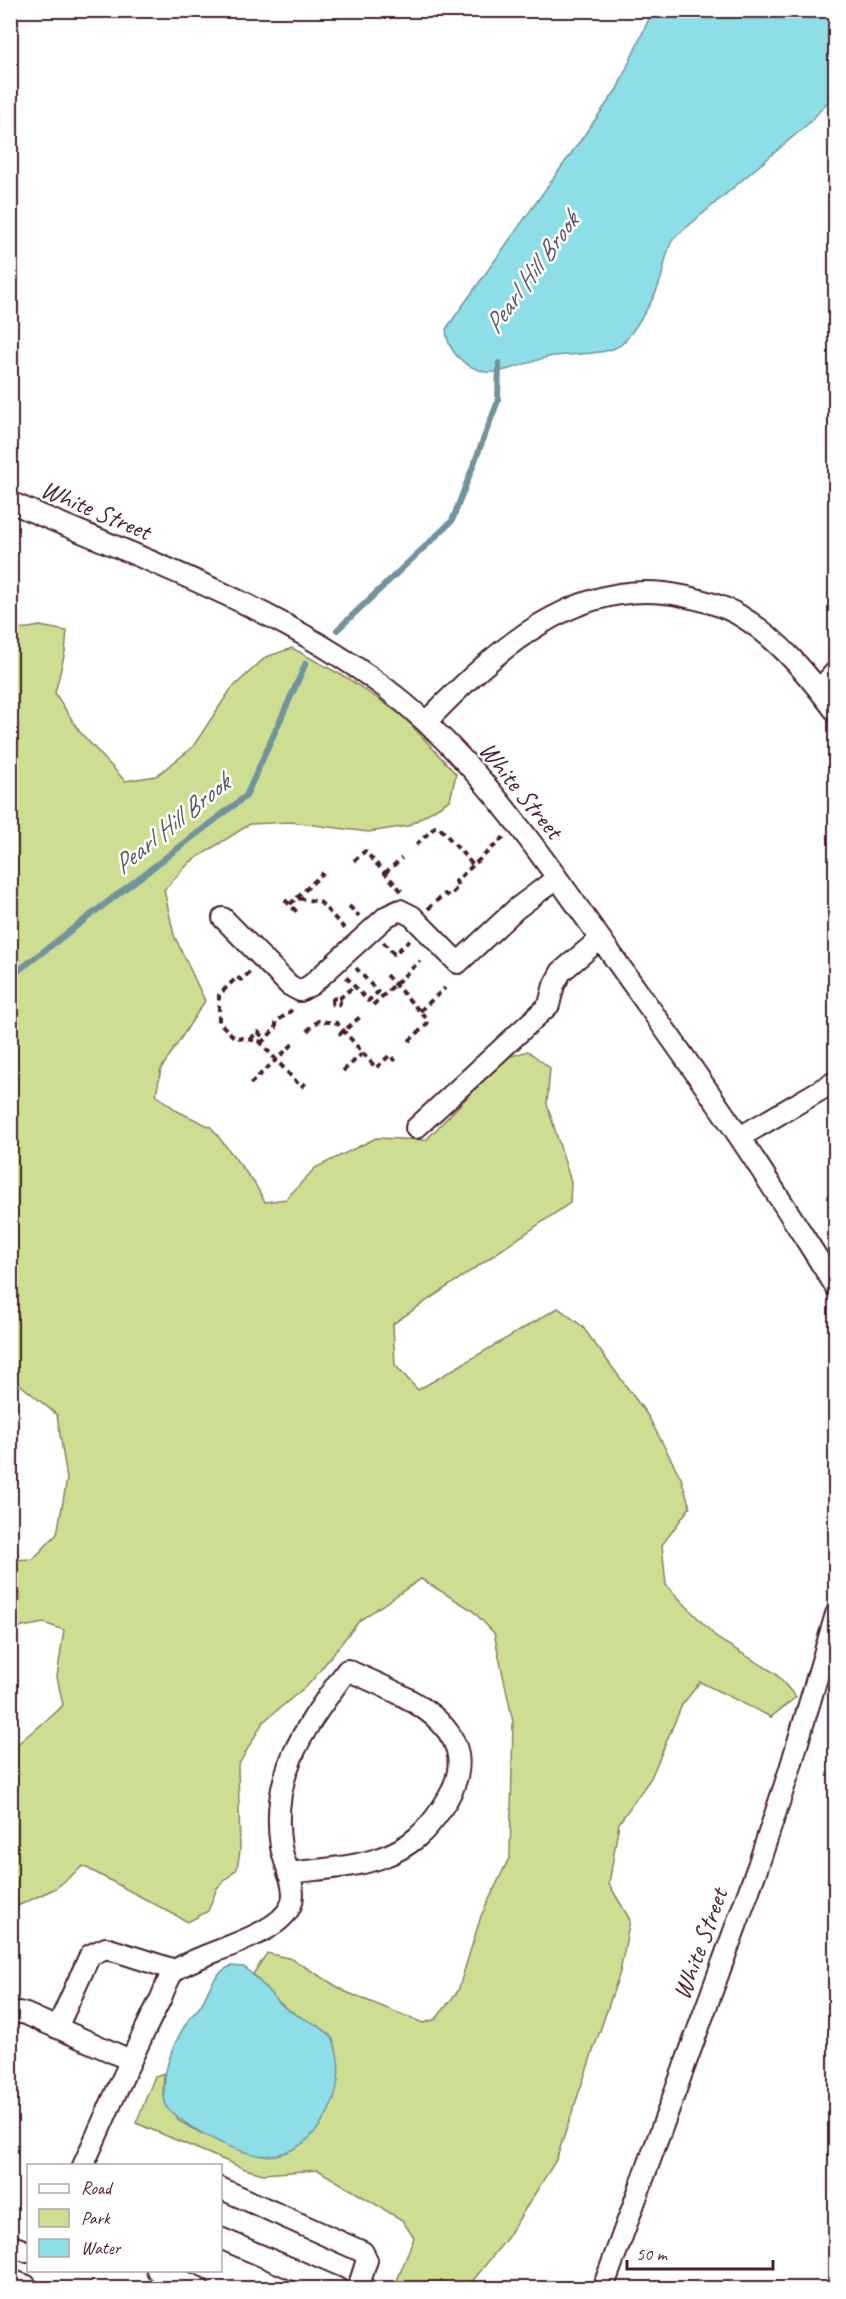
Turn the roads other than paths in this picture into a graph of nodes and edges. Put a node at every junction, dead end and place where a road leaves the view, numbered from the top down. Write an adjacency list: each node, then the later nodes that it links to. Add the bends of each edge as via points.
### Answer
1 (10, 502): 5 (street, White Street, via 260,612 342,658)
2 (836, 671): 3 (street)
3 (819, 690): 4 (street); 5 (street, via 789,656 738,615 707,602 644,591 604,595 568,608 534,627 472,676)
4 (836, 712)
5 (426, 722): 6 (street, White Street, via 462,758)
6 (557, 878): 7 (street, via 516,909 458,963 421,921 406,912 394,912 300,991 289,985); 8 (street, White Street)
7 (223, 918)
8 (600, 939): 10 (street, via 561,972 549,1005); 11 (street, White Street)
9 (836, 1081): 11 (street)
10 (416, 1128)
11 (740, 1137): 12 (street, White Street)
12 (836, 1287)
13 (836, 1614): 30 (street, White Street, via 758,1866)
14 (288, 1874): 14 (street, via 277,1811 284,1775 298,1743 347,1670 423,1706 441,1722 456,1745 459,1769 448,1798 426,1831 406,1847 382,1857); 15 (street, via 291,1904 283,1916 262,1931)
15 (175, 1970): 17 (street, via 99,1949 90,1955); 18 (street)
16 (10, 2016): 17 (street, via 26,2014)
17 (57, 2028): 18 (street)
18 (130, 2061): 19 (street)
19 (84, 2164)
20 (222, 2189): 29 (street, via 363,2252 368,2260)
21 (222, 2239): 28 (street)
22 (10, 2245): 23 (street)
23 (27, 2252)
24 (159, 2272): 27 (street)
25 (10, 2283): 26 (main road)
26 (24, 2289)
27 (199, 2289)
28 (337, 2289)
29 (358, 2289)
30 (603, 2289)

